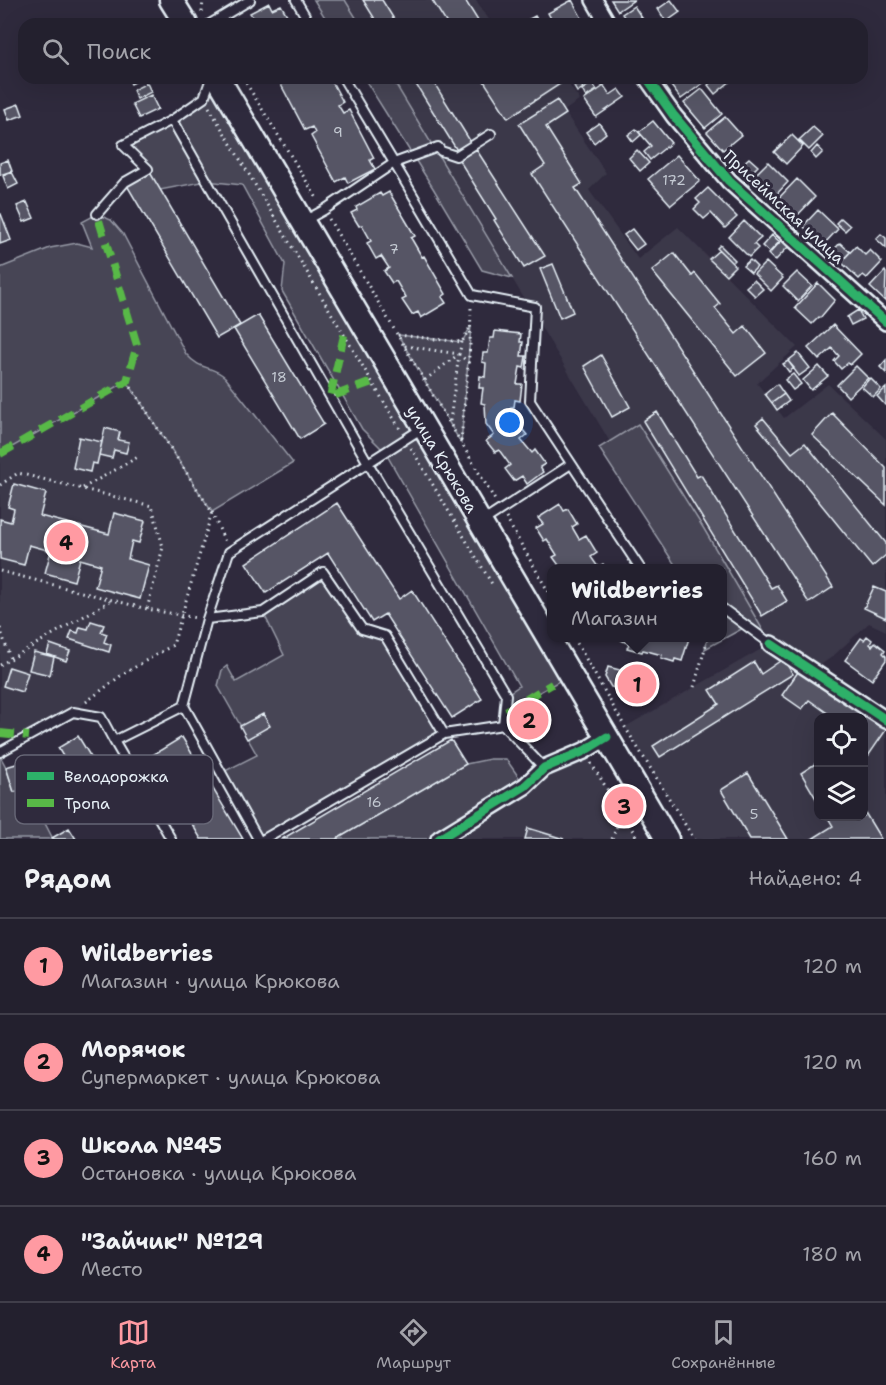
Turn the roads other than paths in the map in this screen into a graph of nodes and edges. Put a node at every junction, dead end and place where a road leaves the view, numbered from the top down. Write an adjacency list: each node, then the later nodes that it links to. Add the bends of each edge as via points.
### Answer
1 (171, 0): 5 (main road)
2 (250, 0): 6 (lane)
3 (296, 0): 7 (lane)
4 (594, 0): 8 (street)
5 (194, 18)
6 (220, 18)
7 (306, 18)
8 (604, 18)
9 (210, 84): 13 (lane, via 204,98)
10 (222, 84): 17 (main road, улица Крюкова)
11 (347, 84): 15 (lane)
12 (651, 84): 18 (street, Присеймская улица, via 729,181)
13 (172, 120): 16 (lane, via 123,145 148,169 125,182); 20 (lane)
14 (491, 134): 15 (lane, via 456,156 438,147)
15 (394, 163): 17 (lane); 21 (lane, via 472,295 535,307 530,401)
16 (97, 213)
17 (303, 222): 19 (main road, улица Крюкова)
18 (886, 322)
19 (416, 435): 20 (lane); 22 (main road, улица Крюкова)
20 (368, 463): 25 (lane, via 229,552); 31 (lane, via 506,695)
21 (571, 464): 22 (lane); 23 (lane)
22 (480, 523): 26 (main road, улица Крюкова)
23 (637, 564)
24 (727, 611): 28 (lane)
25 (207, 619): 29 (lane); 32 (lane, via 262,612 323,572 362,629 385,636)
26 (547, 636)
27 (551, 642): 33 (main road, улица Крюкова)
28 (771, 644): 30 (street)
29 (184, 706): 34 (lane); 37 (lane)
30 (886, 720)
31 (503, 725): 32 (lane); 39 (lane)
32 (444, 734): 45 (lane)
33 (607, 737): 39 (street); 47 (main road, улица Крюкова)
34 (114, 741): 35 (lane, via 101,717 73,712); 36 (lane)
35 (0, 752)
36 (122, 755)
37 (211, 755)
38 (213, 758): 44 (lane)
39 (544, 768): 46 (street, via 525,786)
40 (162, 824): 41 (lane)
41 (164, 827): 42 (lane); 43 (lane)
42 (164, 839)
43 (171, 839)
44 (258, 839)
45 (264, 839)
46 (439, 839)
47 (667, 839)

